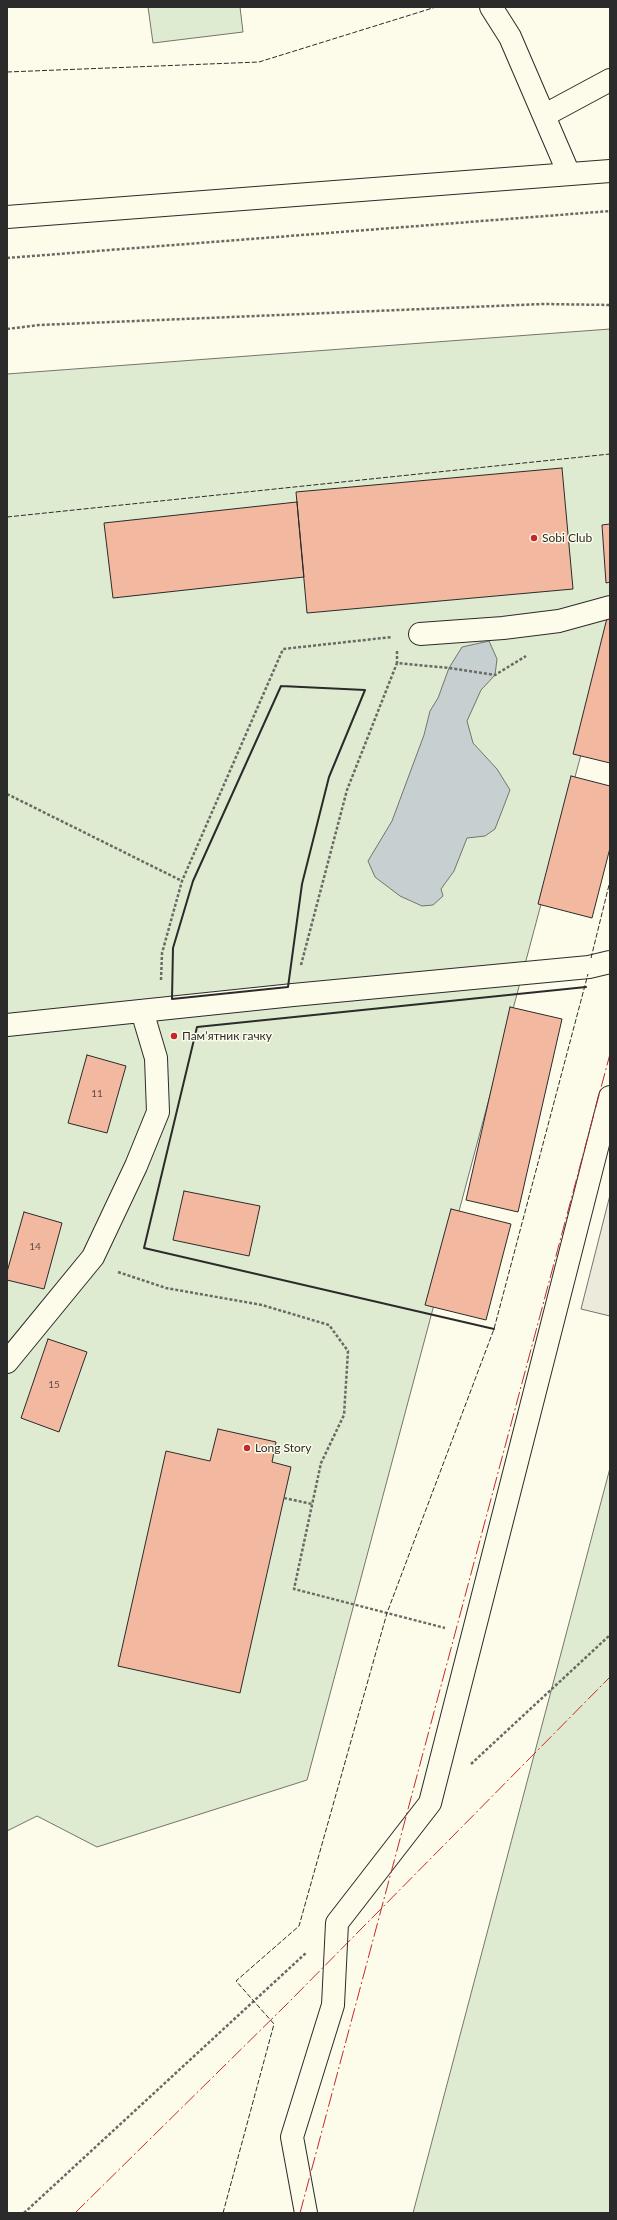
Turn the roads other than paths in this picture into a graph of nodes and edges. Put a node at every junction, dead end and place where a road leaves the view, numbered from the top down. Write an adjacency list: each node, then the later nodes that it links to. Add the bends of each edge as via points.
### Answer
1 (491, 7): 3 (main road, via 510,37)
2 (610, 80): 3 (main road)
3 (545, 115): 5 (main road)
4 (610, 171): 5 (main road)
5 (569, 174): 6 (main road)
6 (7, 217)
7 (610, 607): 8 (main road, via 559,620 504,628)
8 (420, 634)
9 (610, 962): 10 (main road)
10 (151, 1010): 11 (main road); 13 (main road, via 158,1112 136,1166 93,1257)
11 (7, 1025)
12 (610, 1097): 14 (main road, via 430,1803 337,1923 333,2005 292,2137)
13 (7, 1362)
14 (306, 2213)

